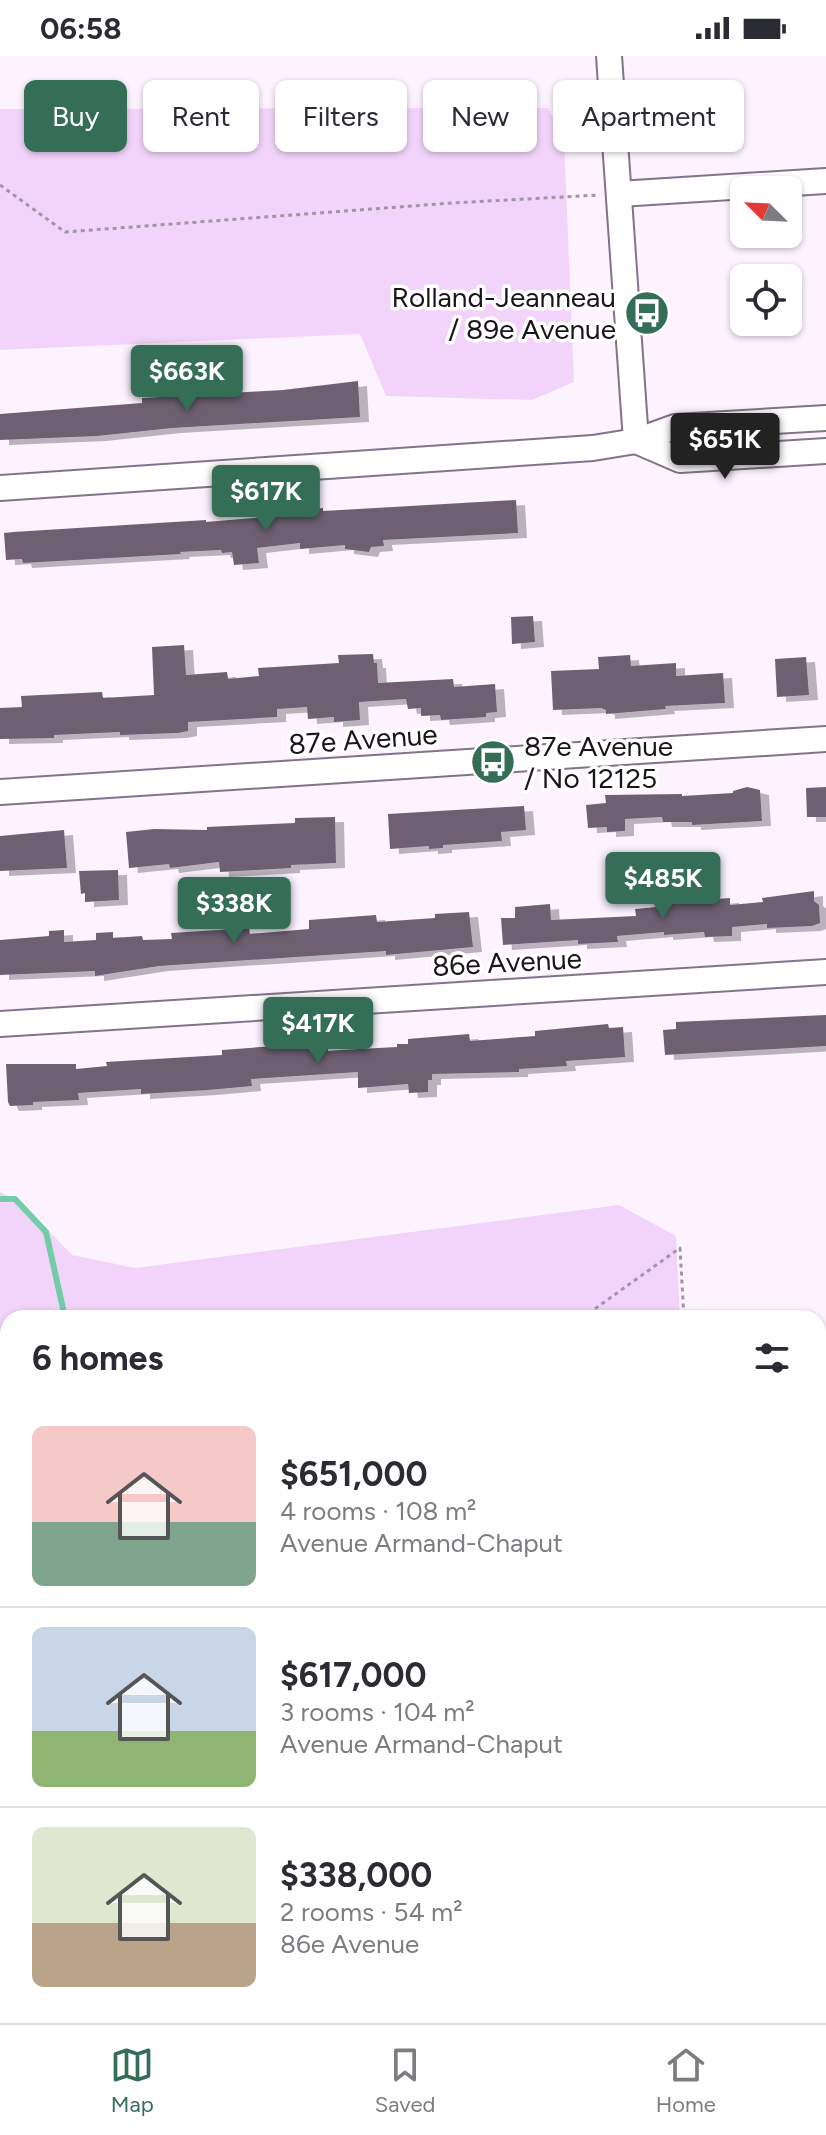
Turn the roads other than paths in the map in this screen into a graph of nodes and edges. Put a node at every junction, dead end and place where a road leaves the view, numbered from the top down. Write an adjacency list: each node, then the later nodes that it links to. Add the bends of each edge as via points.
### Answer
1 (609, 56): 3 (street)
2 (826, 181): 3 (street)
3 (619, 194): 5 (street)
4 (826, 418): 5 (street, via 675,427)
5 (636, 441): 6 (street, via 680,460); 7 (street)
6 (826, 451)
7 (0, 488)
8 (826, 739): 9 (street, 87e Avenue)
9 (0, 792)
10 (826, 972): 11 (street, 86e Avenue)
11 (0, 1024)

